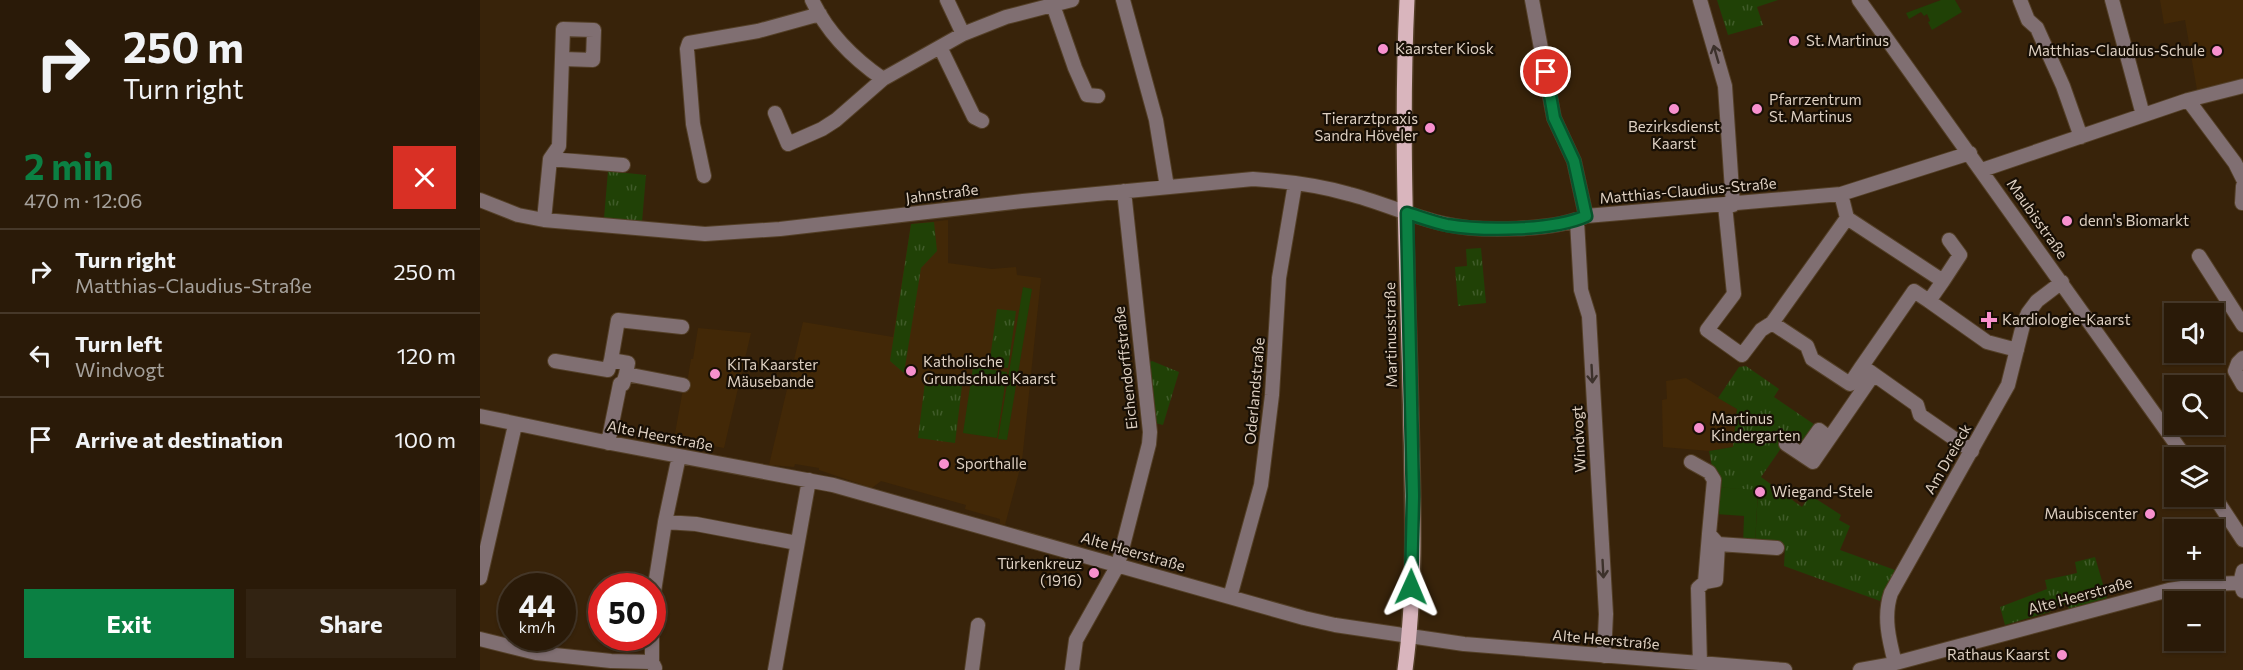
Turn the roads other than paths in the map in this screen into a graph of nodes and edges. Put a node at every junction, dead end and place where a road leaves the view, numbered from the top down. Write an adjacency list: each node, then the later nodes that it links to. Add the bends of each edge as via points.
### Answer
1 (812, 0): 12 (street)
2 (947, 0): 13 (street)
3 (1072, 0): 11 (street)
4 (1123, 0): 32 (street, via 1156,120)
5 (1407, 0): 38 (main road, Martinusstraße, via 1403,100)
6 (1532, 0): 40 (street, Windvogt, via 1554,118 1574,161)
7 (1700, 0): 37 (street, one-way to 7, via 1725,86)
8 (1860, 0): 24 (street, Maubisstraße)
9 (2020, 0): 23 (street, via 2063,86)
10 (2112, 0): 21 (street)
11 (1053, 5): 13 (street); 18 (street, via 1087,95)
12 (820, 14): 16 (street, via 862,64); 28 (street, via 758,32 689,43 693,124)
13 (963, 34): 14 (street)
14 (940, 47): 16 (street); 22 (street, via 974,117)
15 (563, 59): 25 (street, via 559,146)
16 (883, 79): 20 (street, via 836,120 788,144)
17 (2243, 86): 19 (street)
18 (1098, 96)
19 (2188, 100): 21 (street); 29 (street)
20 (775, 113)
21 (2143, 115): 23 (street)
22 (982, 121)
23 (2081, 137): 27 (street)
24 (1970, 153): 27 (street, Maubisstraße); 34 (street, Matthias-Claudius-Straße)
25 (550, 159): 26 (street); 41 (street)
26 (623, 165)
27 (1983, 170): 45 (street, Maubisstraße)
28 (704, 176)
29 (2243, 179)
30 (1295, 184): 32 (street, Jahnstraße, via 1245,179); 38 (street, Jahnstraße, via 1347,193); 78 (street, Oderlandstraße, via 1279,278 1262,485)
31 (2243, 186): 36 (street)
32 (1167, 187): 33 (street, Jahnstraße)
33 (1125, 191): 41 (street, Jahnstraße, via 780,230 705,234); 74 (street, Eichendorffstraße, via 1150,432)
34 (1841, 194): 37 (street, Matthias-Claudius-Straße); 39 (street)
35 (480, 200): 41 (street, Jahnstraße)
36 (2242, 203)
37 (1729, 205): 40 (street, Matthias-Claudius-Straße); 47 (street, via 1734,294 1707,330 1742,355 1761,330)
38 (1407, 213): 40 (street, Matthias-Claudius-Straße, via 1447,225 1477,227 1535,227); 80 (main road, Martinusstraße, via 1413,496)
39 (1847, 218): 44 (street); 47 (street)
40 (1582, 219): 83 (street, Windvogt, one-way to 83, via 1581,290 1589,316 1606,614)
41 (544, 220)
42 (1949, 240): 44 (street, via 1960,255)
43 (2199, 256): 48 (street)
44 (1943, 281): 46 (street)
45 (2062, 282): 50 (street, Am Dreieck, via 2028,313); 63 (street, Maubisstraße)
46 (1929, 301): 50 (street, via 1988,342); 54 (street, via 1914,291)
47 (1772, 324): 58 (street, via 1807,346 1812,359)
48 (2243, 324)
49 (682, 327): 53 (street, via 618,320)
50 (2017, 350): 64 (street, Am Dreieck, via 2008,385)
51 (2243, 358): 57 (street, via 2235,373)
52 (555, 361): 53 (street)
53 (610, 365): 55 (street, via 606,381); 55 (street, via 628,363)
54 (1867, 371): 58 (street); 64 (street, via 1917,405 1920,416)
55 (623, 379): 56 (street); 61 (street)
56 (683, 385)
57 (2243, 385)
58 (1855, 388): 62 (street, via 1813,462)
59 (480, 416): 60 (street, Alte Heerstraße)
60 (515, 425): 61 (street, Alte Heerstraße); 76 (street)
61 (608, 443): 65 (street, Alte Heerstraße)
62 (1786, 444)
63 (2178, 447)
64 (1972, 451): 84 (street, Am Dreieck, via 1891,593 1886,619)
65 (679, 456): 67 (street, Alte Heerstraße); 69 (street)
66 (1691, 462): 70 (street, via 1709,472 1714,480)
67 (809, 480): 72 (street); 74 (street, Alte Heerstraße)
68 (2221, 507): 71 (street)
69 (665, 522): 72 (street); 75 (street)
70 (1713, 539): 73 (street); 85 (street, via 1716,580 1698,588)
71 (2243, 540)
72 (797, 543): 87 (street)
73 (1777, 548)
74 (1118, 565): 78 (street, Alte Heerstraße); 89 (street, Eichendorffstraße, via 1076,640)
75 (657, 573)
76 (480, 578)
77 (2242, 582): 84 (street, Alte Heerstraße, via 2158,592)
78 (1230, 597): 80 (street, Alte Heerstraße, via 1325,623)
79 (978, 625): 88 (street)
80 (1409, 636): 83 (street, Alte Heerstraße); 90 (main road, Martinusstraße)
81 (480, 639): 86 (street, via 536,653)
82 (653, 651): 86 (street)
83 (1604, 656): 85 (street, Alte Heerstraße)
84 (1894, 663): 92 (street, Alte Heerstraße)
85 (1700, 664): 91 (street, Alte Heerstraße)
86 (654, 666)
87 (775, 670)
88 (972, 670)
89 (1072, 670)
90 (1405, 670)
91 (1782, 670)
92 (1860, 670)

